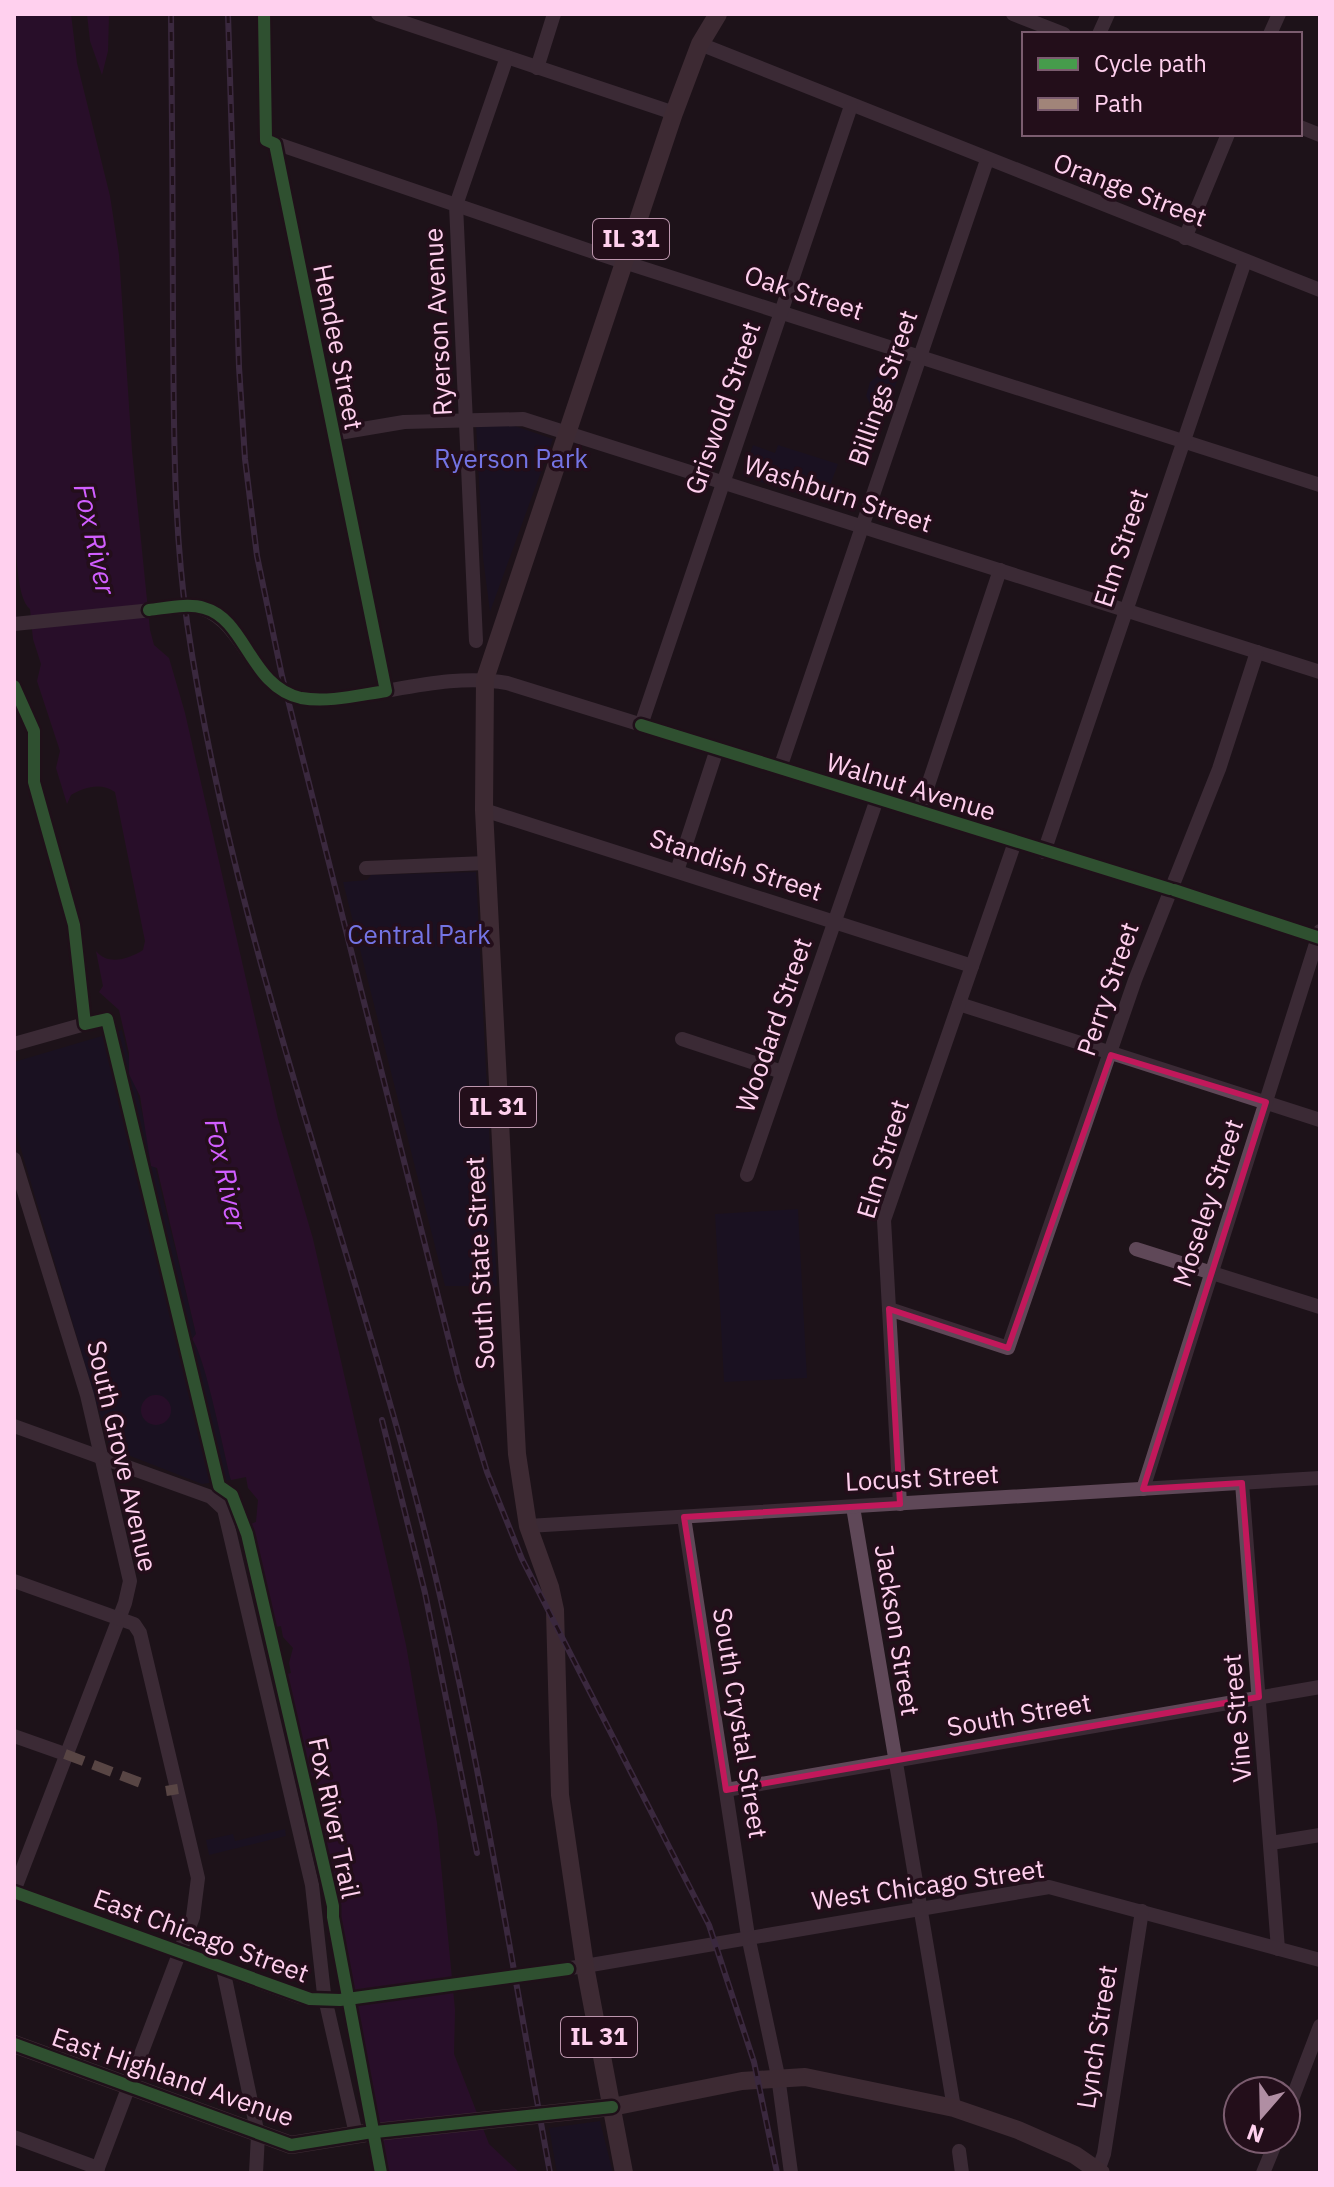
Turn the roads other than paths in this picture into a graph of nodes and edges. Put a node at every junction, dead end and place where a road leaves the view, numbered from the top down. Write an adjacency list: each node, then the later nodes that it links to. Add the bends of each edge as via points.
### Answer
1 (264, 14): 14 (street, Hendee Street, via 266,140)
2 (378, 14): 6 (street)
3 (554, 14): 10 (street)
4 (718, 14): 8 (main road, South State Street / IL 31)
5 (1013, 14): 7 (street)
6 (402, 18): 9 (street)
7 (1059, 32)
8 (700, 44): 11 (street, Orange Street); 12 (main road, South State Street / IL 31)
9 (507, 57): 10 (street); 16 (street, Ryerson Avenue)
10 (537, 68): 12 (street)
11 (851, 106): 15 (street, Orange Street); 21 (street, Griswold Street)
12 (674, 113): 19 (main road, South State Street / IL 31)
13 (1227, 136): 17 (street)
14 (275, 144): 16 (street, Oak Street); 24 (street, Hendee Street)
15 (987, 160): 17 (street, Orange Street); 22 (street, Billings Street)
16 (456, 205): 19 (street, Oak Street); 23 (street, Ryerson Avenue)
17 (1185, 238): 18 (street, Orange Street)
18 (1245, 261): 20 (street, Orange Street); 26 (street, Elm Street)
19 (624, 262): 21 (street, Oak Street); 25 (main road, South State Street / IL 31)
20 (1320, 290)
21 (782, 310): 22 (street, Oak Street); 27 (street, Griswold Street)
22 (919, 355): 26 (street, Oak Street); 29 (street, Billings Street)
23 (467, 419): 24 (street, Washburn Street, via 404,422); 25 (street, Washburn Street, via 523,419); 33 (street, Ryerson Avenue)
24 (333, 434): 37 (street, Hendee Street)
25 (565, 434): 27 (street, Washburn Street); 36 (main road, South State Street / IL 31)
26 (1182, 441): 28 (street, Oak Street); 31 (street, Elm Street)
27 (723, 483): 29 (street, Washburn Street); 38 (street, Griswold Street)
28 (1320, 485)
29 (861, 527): 30 (street, Washburn Street); 40 (street, Billings Street)
30 (1000, 570): 31 (street, Washburn Street); 43 (street)
31 (1125, 610): 34 (street, Washburn Street); 45 (street, Elm Street)
32 (21, 624): 37 (street, via 192,606 217,614 262,673 294,695 329,699)
33 (476, 641)
34 (1257, 652): 35 (street, Washburn Street); 49 (street, Perry Street)
35 (1320, 672)
36 (485, 679): 37 (street); 38 (street, Walnut Avenue); 42 (main road, South State Street / IL 31)
37 (386, 691)
38 (641, 725): 39 (street, Walnut Avenue)
39 (717, 749): 40 (street, Walnut Avenue); 48 (street)
40 (780, 768): 41 (street, Walnut Avenue)
41 (877, 799): 43 (street, Walnut Avenue); 50 (street, Woodard Street)
42 (484, 810): 46 (main road, South State Street / IL 31); 48 (street, Standish Street)
43 (919, 812): 44 (street, Walnut Avenue)
44 (1015, 842): 45 (street, Walnut Avenue); 52 (street, Elm Street)
45 (1044, 852): 49 (street, Walnut Avenue)
46 (486, 863): 47 (street); 75 (main road, South State Street / IL 31, via 515,1416)
47 (366, 868)
48 (677, 871): 50 (street, Standish Street)
49 (1172, 889): 51 (street, Walnut Avenue); 57 (street, Perry Street)
50 (834, 922): 52 (street, Standish Street); 58 (street, Woodard Street)
51 (1319, 936): 59 (street, Moseley Street)
52 (972, 966): 53 (street, Elm Street)
53 (959, 1004): 57 (street); 66 (street, Elm Street, via 884,1220)
54 (85, 1024): 56 (street)
55 (682, 1039): 58 (street)
56 (14, 1044)
57 (1111, 1055): 59 (street); 66 (street, Perry Street, via 1008,1348)
58 (782, 1072): 62 (street, Woodard Street)
59 (1266, 1102): 60 (street); 64 (street, Moseley Street)
60 (1320, 1120)
61 (14, 1159): 68 (street, South Grove Avenue)
62 (747, 1175)
63 (1136, 1249): 64 (street)
64 (1211, 1273): 65 (street); 71 (street, Moseley Street)
65 (1320, 1307)
66 (889, 1309): 72 (street, Elm Street)
67 (14, 1426): 68 (street)
68 (101, 1457): 77 (street, South Grove Avenue, via 130,1575); 95 (street, via 216,1499 224,1509 312,1885)
69 (1320, 1478): 70 (street, Locust Street)
70 (1242, 1483): 71 (street, Locust Street); 79 (street, Vine Street)
71 (1143, 1489): 72 (street, Locust Street)
72 (900, 1504): 73 (street, Locust Street)
73 (853, 1507): 74 (street, Locust Street); 82 (street, Jackson Street)
74 (684, 1517): 75 (street, Locust Street); 83 (street, South Crystal Street)
75 (528, 1526): 93 (main road, South State Street / IL 31, via 555,1610 560,1795)
76 (14, 1581): 77 (street)
77 (117, 1618): 81 (street, South Grove Avenue); 91 (street, via 134,1624 146,1651 198,1893)
78 (1320, 1687): 79 (street, South Street)
79 (1259, 1697): 82 (street, South Street); 85 (street, Vine Street)
80 (14, 1736): 81 (street)
81 (65, 1754): 86 (street, South Grove Avenue)
82 (895, 1760): 83 (street, South Street); 87 (street, Jackson Street)
83 (726, 1790): 89 (street, South Crystal Street)
84 (1320, 1835): 85 (street)
85 (1271, 1843): 90 (street, Vine Street)
86 (14, 1892): 91 (street, East Chicago Street)
87 (923, 1908): 88 (street, West Chicago Street, via 1049,1887); 89 (street, West Chicago Street); 102 (street, Jackson Street)
88 (1142, 1911): 90 (street, West Chicago Street); 109 (street, Lynch Street)
89 (748, 1936): 93 (street, West Chicago Street); 99 (street, South Crystal Street)
90 (1278, 1949): 92 (street, West Chicago Street)
91 (179, 1953): 94 (street, East Chicago Street); 100 (street)
92 (1320, 1960)
93 (585, 1966): 95 (street, East Chicago Street); 101 (main road, IL 31)
94 (223, 1969): 95 (street, East Chicago Street, via 300,1997); 104 (street)
95 (333, 2000): 103 (street)
96 (1320, 2026): 98 (street)
97 (14, 2044): 100 (main road, East Highland Avenue)
98 (1301, 2075)
99 (778, 2076): 101 (main road, East Highland Avenue); 102 (main road, East Highland Avenue); 113 (street, South Crystal Street)
100 (129, 2087): 104 (main road, East Highland Avenue); 108 (street)
101 (612, 2107): 103 (main road, East Highland Avenue); 112 (main road, IL 31)
102 (954, 2108): 109 (main road, East Highland Avenue, via 1075,2155)
103 (361, 2133): 104 (main road, East Highland Avenue, via 291,2145)
104 (258, 2135): 107 (street)
105 (14, 2137): 108 (street)
106 (959, 2151): 114 (street)
107 (257, 2155): 110 (street); 111 (street)
108 (97, 2171)
109 (1096, 2172)
110 (256, 2173)
111 (263, 2173)
112 (624, 2173)
113 (791, 2173)
114 (962, 2173)

